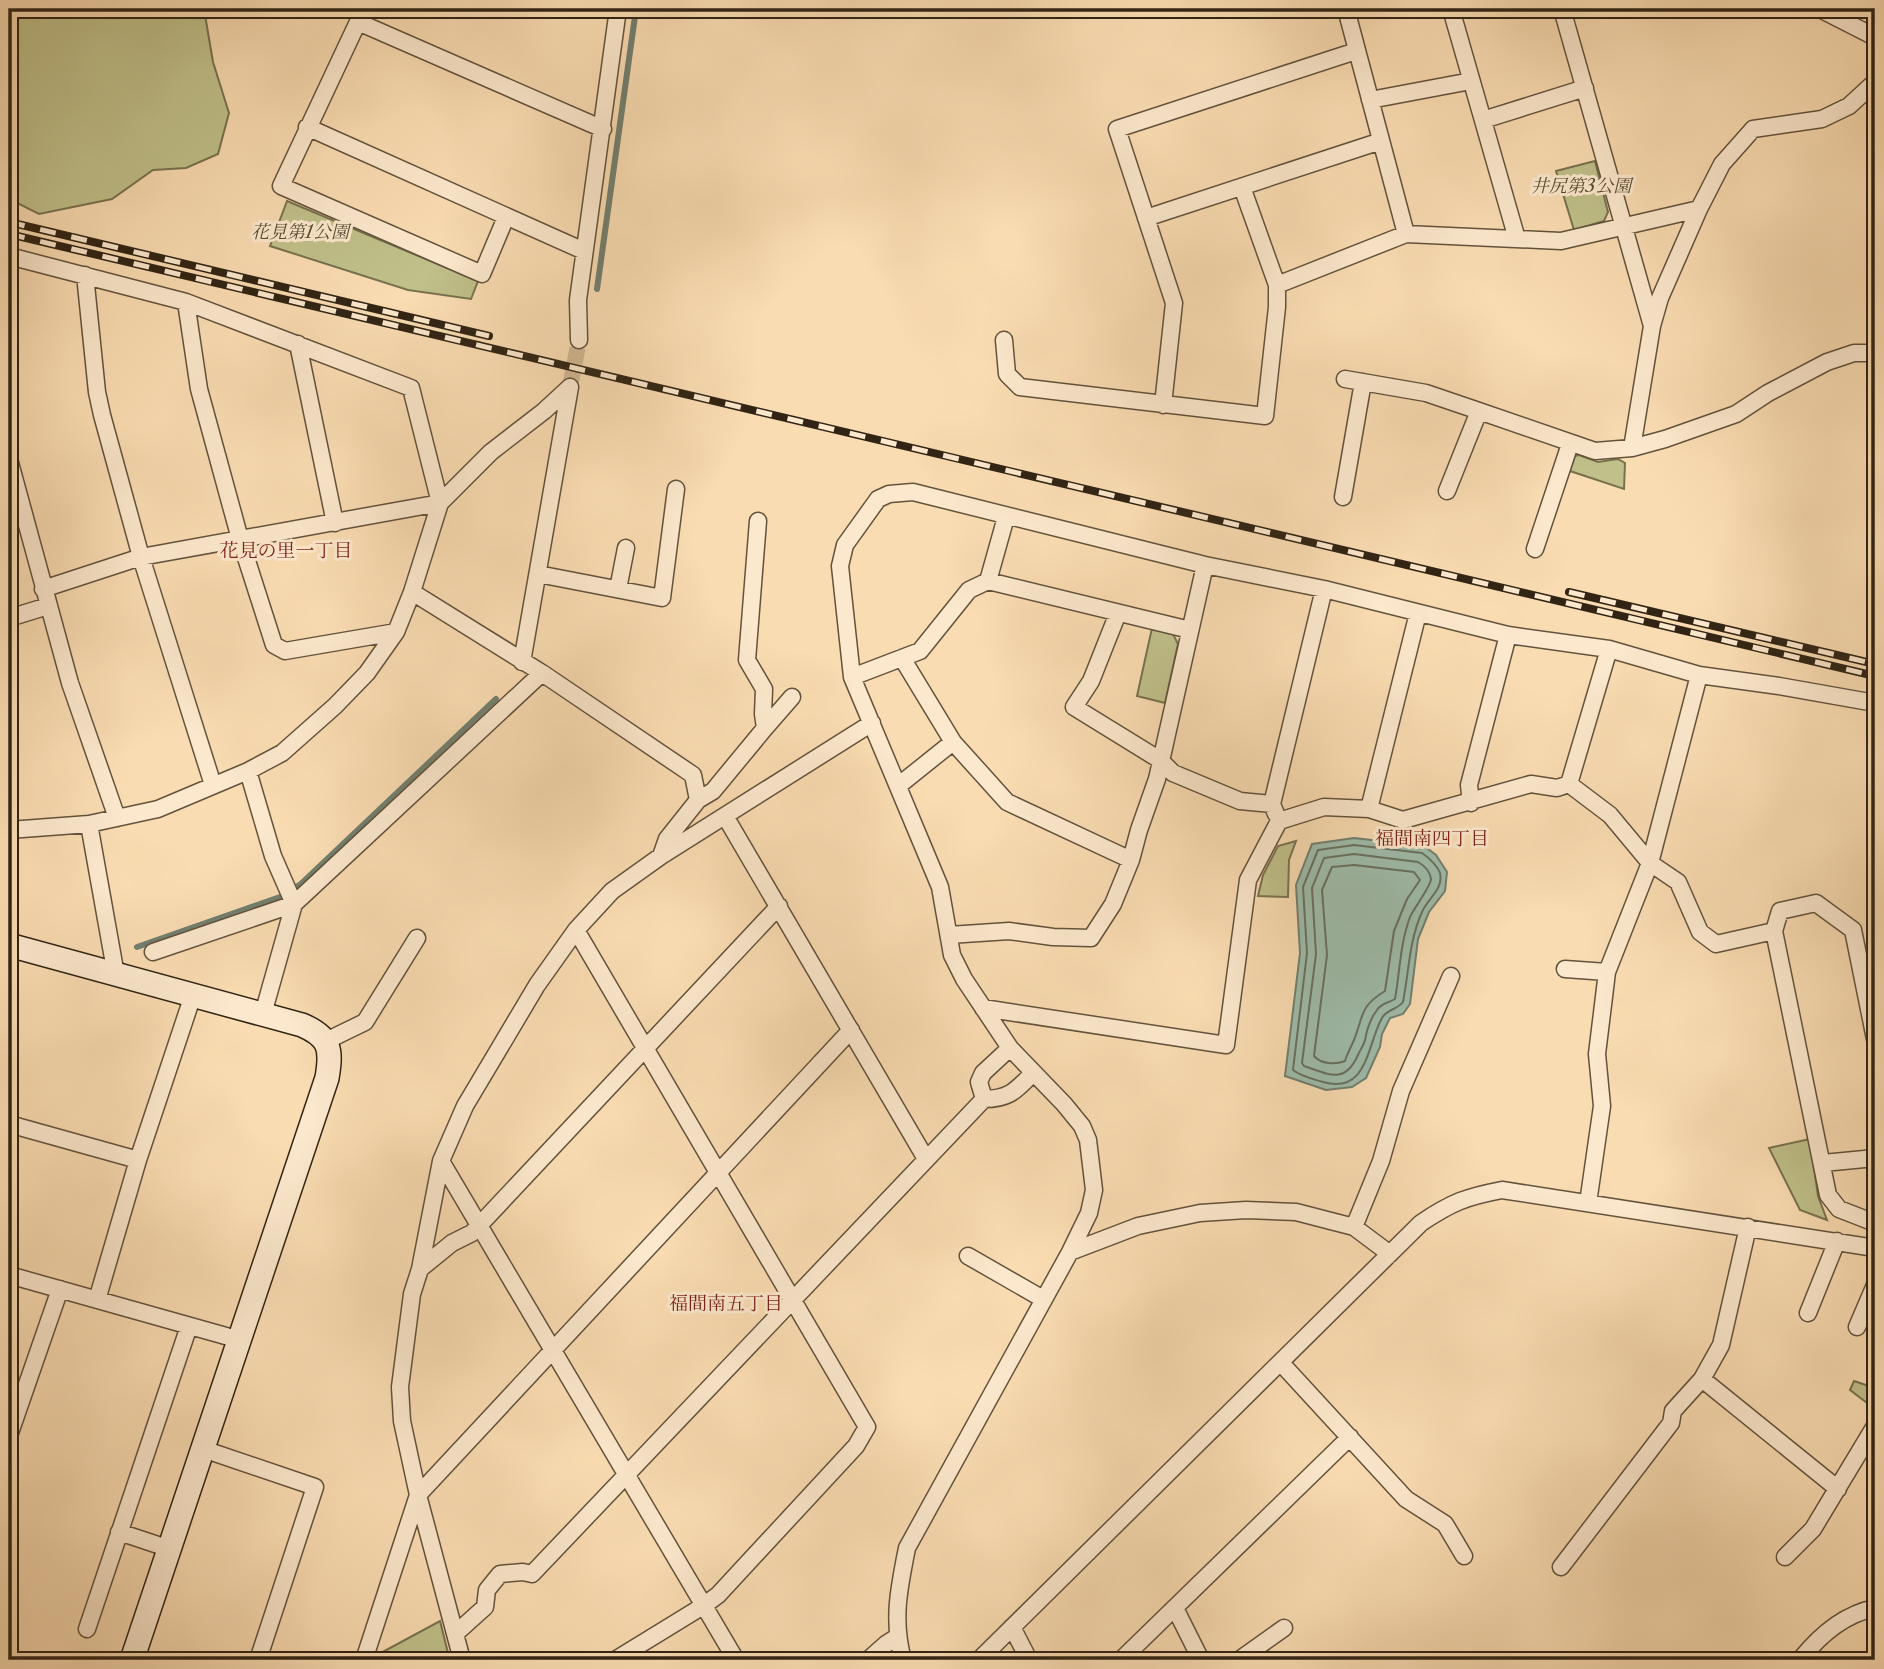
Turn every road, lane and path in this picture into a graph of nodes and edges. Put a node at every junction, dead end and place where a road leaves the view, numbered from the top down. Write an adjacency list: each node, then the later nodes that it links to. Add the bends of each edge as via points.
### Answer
1 (618, 9): 15 (street)
2 (1346, 9): 8 (street)
3 (1451, 9): 9 (street)
4 (1562, 9): 11 (street)
5 (1820, 9): 7 (street)
6 (361, 15): 14 (street); 15 (street)
7 (1875, 37)
8 (1356, 51): 12 (street); 20 (street, via 1117,129)
9 (1471, 81): 12 (street); 13 (street)
10 (1875, 82): 18 (street, via 1849,106 1822,119 1753,129 1722,164)
11 (1584, 88): 13 (street); 21 (street)
12 (1370, 100): 16 (street)
13 (1483, 120): 23 (street)
14 (307, 127): 19 (street); 19 (street, via 281,186 481,274)
15 (603, 129): 24 (street)
16 (1381, 141): 17 (street); 22 (street)
17 (1242, 187): 20 (street); 27 (street)
18 (1699, 209): 21 (street); 29 (street)
19 (506, 217): 24 (street)
20 (1146, 218): 36 (street, via 1174,303)
21 (1623, 226): 23 (street, via 1561,241); 29 (street)
22 (1406, 234): 23 (street); 27 (street)
23 (1517, 239)
24 (584, 251): 30 (street)
25 (9, 256): 26 (street)
26 (85, 275): 28 (street); 51 (street, via 97,391)
27 (1277, 285): 36 (street, via 1265,416)
28 (186, 302): 32 (street); 48 (street, via 198,389)
29 (1652, 326): 39 (street)
30 (579, 340)
31 (1004, 340): 36 (street, via 1007,374 1020,387)
32 (298, 344): 44 (street, via 411,388); 47 (street)
33 (1875, 353): 39 (street, via 1827,362 1736,414)
34 (1345, 379): 35 (street)
35 (1363, 382): 37 (street, via 1426,393); 43 (street)
36 (1163, 405)
37 (1479, 411): 38 (street); 42 (street)
38 (1570, 444): 39 (street, via 1595,451); 50 (street)
39 (1632, 448)
40 (9, 459): 55 (street)
41 (676, 489): 56 (street, via 662,598)
42 (1447, 491)
43 (1343, 497)
44 (440, 503): 47 (street); 53 (street, via 491,452 570,387); 58 (street)
45 (1006, 517): 52 (street); 54 (street); 71 (street, via 913,492 878,499 845,545 840,566)
46 (758, 521): 75 (street, via 747,660 764,689)
47 (335, 523): 48 (street)
48 (240, 540): 51 (street); 64 (street, via 274,645 285,651)
49 (626, 548): 56 (street)
50 (1535, 549)
51 (141, 557): 55 (street); 79 (street)
52 (1205, 565): 57 (street); 63 (street)
53 (538, 574): 56 (street); 68 (street)
54 (988, 581): 60 (street); 67 (street, via 969,590 920,651)
55 (43, 589): 59 (street)
56 (618, 589)
57 (1324, 589): 61 (street); 84 (street)
58 (412, 592): 64 (street); 68 (street)
59 (48, 606): 62 (street); 87 (street)
60 (1118, 612): 63 (street); 77 (street, via 1091,681 1073,707)
61 (1418, 613): 65 (street); 85 (street)
62 (9, 618)
63 (1190, 630): 77 (street)
64 (396, 632): 78 (street, via 367,673 335,706 282,752)
65 (1508, 635): 66 (street); 83 (street, via 1469,785)
66 (1609, 649): 70 (street); 80 (street)
67 (902, 658): 71 (street); 76 (street)
68 (522, 662): 69 (street)
69 (541, 673): 82 (street, via 693,775); 94 (street)
70 (1699, 676): 73 (street); 93 (street)
71 (852, 677): 74 (street)
72 (792, 697): 75 (street)
73 (1875, 704)
74 (872, 723): 81 (street); 86 (street)
75 (765, 728): 82 (street, via 713,791)
76 (953, 742): 81 (street); 92 (street, via 1007,802)
77 (1160, 760): 84 (street, via 1173,773 1240,801); 92 (street)
78 (248, 771): 79 (street); 94 (street, via 273,856)
79 (213, 785): 87 (street, via 158,809)
80 (1569, 785): 83 (street, via 1531,784); 93 (street, via 1609,815)
81 (898, 786): 98 (street, via 940,887)
82 (698, 800): 91 (street, via 667,839)
83 (1471, 803): 85 (street, via 1403,820)
84 (1272, 804): 88 (street)
85 (1369, 809): 88 (street, via 1324,807)
86 (725, 816): 91 (street); 95 (street)
87 (117, 818): 89 (street)
88 (1279, 821): 107 (street, via 1248,880 1226,1045)
89 (89, 824): 90 (street); 104 (street)
90 (9, 830)
91 (661, 856): 96 (street, via 612,891)
92 (1131, 860): 98 (street, via 1113,904 1091,938 1009,931)
93 (1650, 863): 97 (street, via 1678,883 1700,932 1716,944); 103 (street)
94 (294, 904): 101 (street); 108 (street)
95 (779, 906): 109 (street); 112 (street)
96 (576, 930): 112 (street); 120 (street, via 537,985 466,1106)
97 (1774, 931): 110 (street, via 1780,911 1816,903 1853,930); 121 (street)
98 (949, 935): 107 (street, via 964,979)
99 (417, 938): 111 (street, via 365,1022)
100 (9, 945): 104 (street)
101 (153, 952)
102 (1565, 969): 103 (street)
103 (1606, 972): 123 (street, via 1597,1054 1602,1106)
104 (116, 975): 106 (street)
105 (1451, 976): 126 (street, via 1401,1091 1381,1161)
106 (193, 995): 108 (street); 119 (street)
107 (983, 1008): 113 (street)
108 (263, 1014): 111 (street, via 317,1032)
109 (851, 1030): 117 (street); 122 (street)
110 (1875, 1038)
111 (326, 1041): 143 (street, via 330,1058 327,1077)
112 (644, 1048): 122 (street); 125 (street)
113 (1010, 1048): 114 (street); 115 (street, via 983,1073 979,1082)
114 (1033, 1073): 115 (street, via 1010,1095); 130 (street, via 1082,1126 1088,1139 1094,1190 1089,1213)
115 (984, 1099): 117 (street)
116 (9, 1124): 119 (street)
117 (926, 1158): 139 (street)
118 (1875, 1158): 121 (street)
119 (138, 1160): 138 (street)
120 (441, 1161): 125 (street); 133 (street)
121 (1823, 1163): 124 (street, via 1828,1195 1839,1209)
122 (718, 1173): 139 (street); 144 (street)
123 (1588, 1203): 127 (street); 131 (street, via 1503,1190 1469,1196 1421,1223)
124 (1875, 1223)
125 (479, 1226): 133 (street); 144 (street)
126 (1354, 1227): 130 (street, via 1296,1212 1200,1213 1138,1226); 131 (street)
127 (1748, 1227): 128 (street); 146 (street, via 1721,1345)
128 (1837, 1241): 129 (street); 140 (street)
129 (1875, 1248)
130 (1070, 1252): 137 (street)
131 (1390, 1254): 145 (street)
132 (968, 1256): 137 (street)
133 (420, 1269): 153 (street, via 412,1294 400,1387 402,1421)
134 (9, 1275): 136 (street)
135 (1875, 1285): 142 (street)
136 (60, 1289): 138 (street); 148 (street)
137 (1043, 1299): 166 (street, via 907,1548 897,1601)
138 (97, 1300): 141 (street)
139 (793, 1300): 151 (street); 159 (street, via 867,1427 856,1446)
140 (1808, 1312)
141 (189, 1326): 143 (street); 154 (street)
142 (1857, 1327)
143 (240, 1340): 150 (street)
144 (553, 1350): 151 (street); 153 (street)
145 (1281, 1363): 149 (street); 162 (street)
146 (1702, 1379): 152 (street); 158 (street, via 1673,1411 1671,1423)
147 (1875, 1426): 152 (street)
148 (9, 1436)
149 (1350, 1437): 156 (street, via 1406,1499 1445,1524); 160 (street)
150 (204, 1449): 155 (street); 168 (street, via 315,1487)
151 (628, 1476): 159 (street); 165 (street, via 533,1574 500,1574 487,1590 485,1607)
152 (1838, 1489): 157 (street, via 1813,1529)
153 (418, 1495): 165 (street); 169 (street)
154 (119, 1532): 155 (street); 164 (street)
155 (170, 1549): 167 (street)
156 (1464, 1556)
157 (1784, 1557)
158 (1561, 1567)
159 (703, 1606): 171 (street); 172 (street)
160 (1175, 1608): 177 (street); 178 (street)
161 (1875, 1608): 180 (street, via 1831,1628)
162 (1012, 1627): 175 (street); 176 (street)
163 (1284, 1628): 179 (street)
164 (87, 1629)
165 (455, 1634): 170 (street)
166 (897, 1637): 173 (street); 174 (street)
167 (132, 1660)
168 (258, 1660)
169 (364, 1660)
170 (462, 1660)
171 (615, 1660)
172 (736, 1660)
173 (868, 1660)
174 (903, 1660)
175 (979, 1660)
176 (1029, 1660)
177 (1121, 1660)
178 (1202, 1660)
179 (1238, 1660)
180 (1800, 1660)

